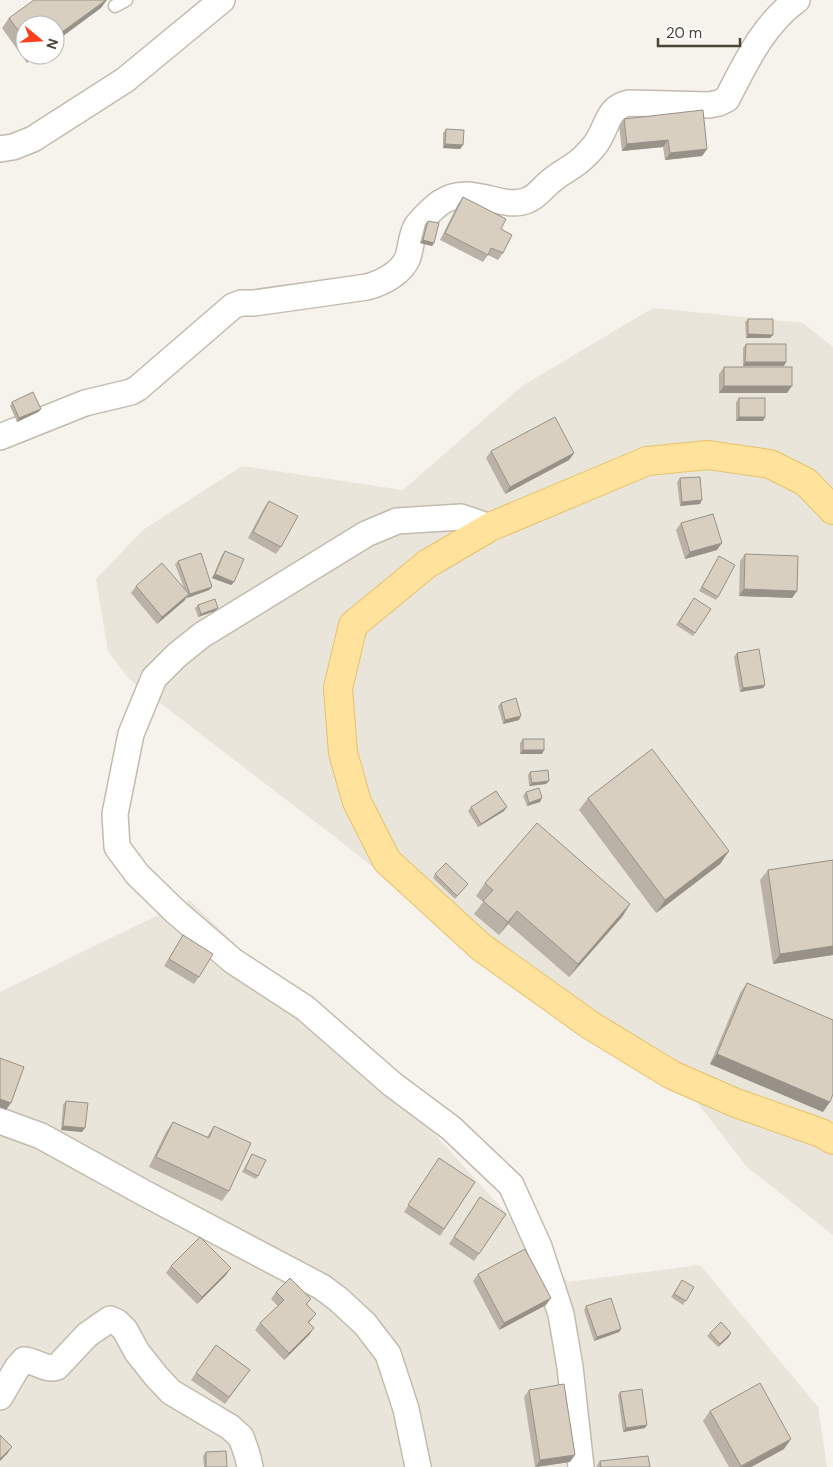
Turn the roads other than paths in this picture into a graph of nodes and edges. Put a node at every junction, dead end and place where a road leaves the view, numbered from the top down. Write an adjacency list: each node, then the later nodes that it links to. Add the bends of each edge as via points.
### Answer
1 (222, 0): 3 (street, via 125,80 33,139)
2 (797, 0): 4 (street, via 768,26 727,99 709,105 619,105 583,159 531,199 513,202 467,194 440,203 416,227 407,259 383,282 233,306 138,388 85,403)
3 (0, 149)
4 (0, 437)
5 (833, 510): 6 (main road, via 806,482 770,464 708,455 647,460)
6 (490, 526): 8 (main road, via 427,564 353,625 338,688 343,753 357,802 387,861 481,947 590,1025 672,1075); 12 (street, via 461,517 396,521 366,534 202,635 177,655 154,678 131,734 114,814 117,847 137,874 233,961 305,1008 392,1084 451,1128 511,1185 539,1247 561,1314)
7 (0, 1121): 11 (street, via 41,1136 322,1287 338,1299 365,1324 388,1354 406,1409)
8 (833, 1140)
9 (0, 1397): 10 (street, via 24,1360 46,1368 57,1367 87,1335 110,1319 125,1330 137,1352 172,1392 241,1437)
10 (250, 1467)
11 (418, 1467)
12 (581, 1467)

